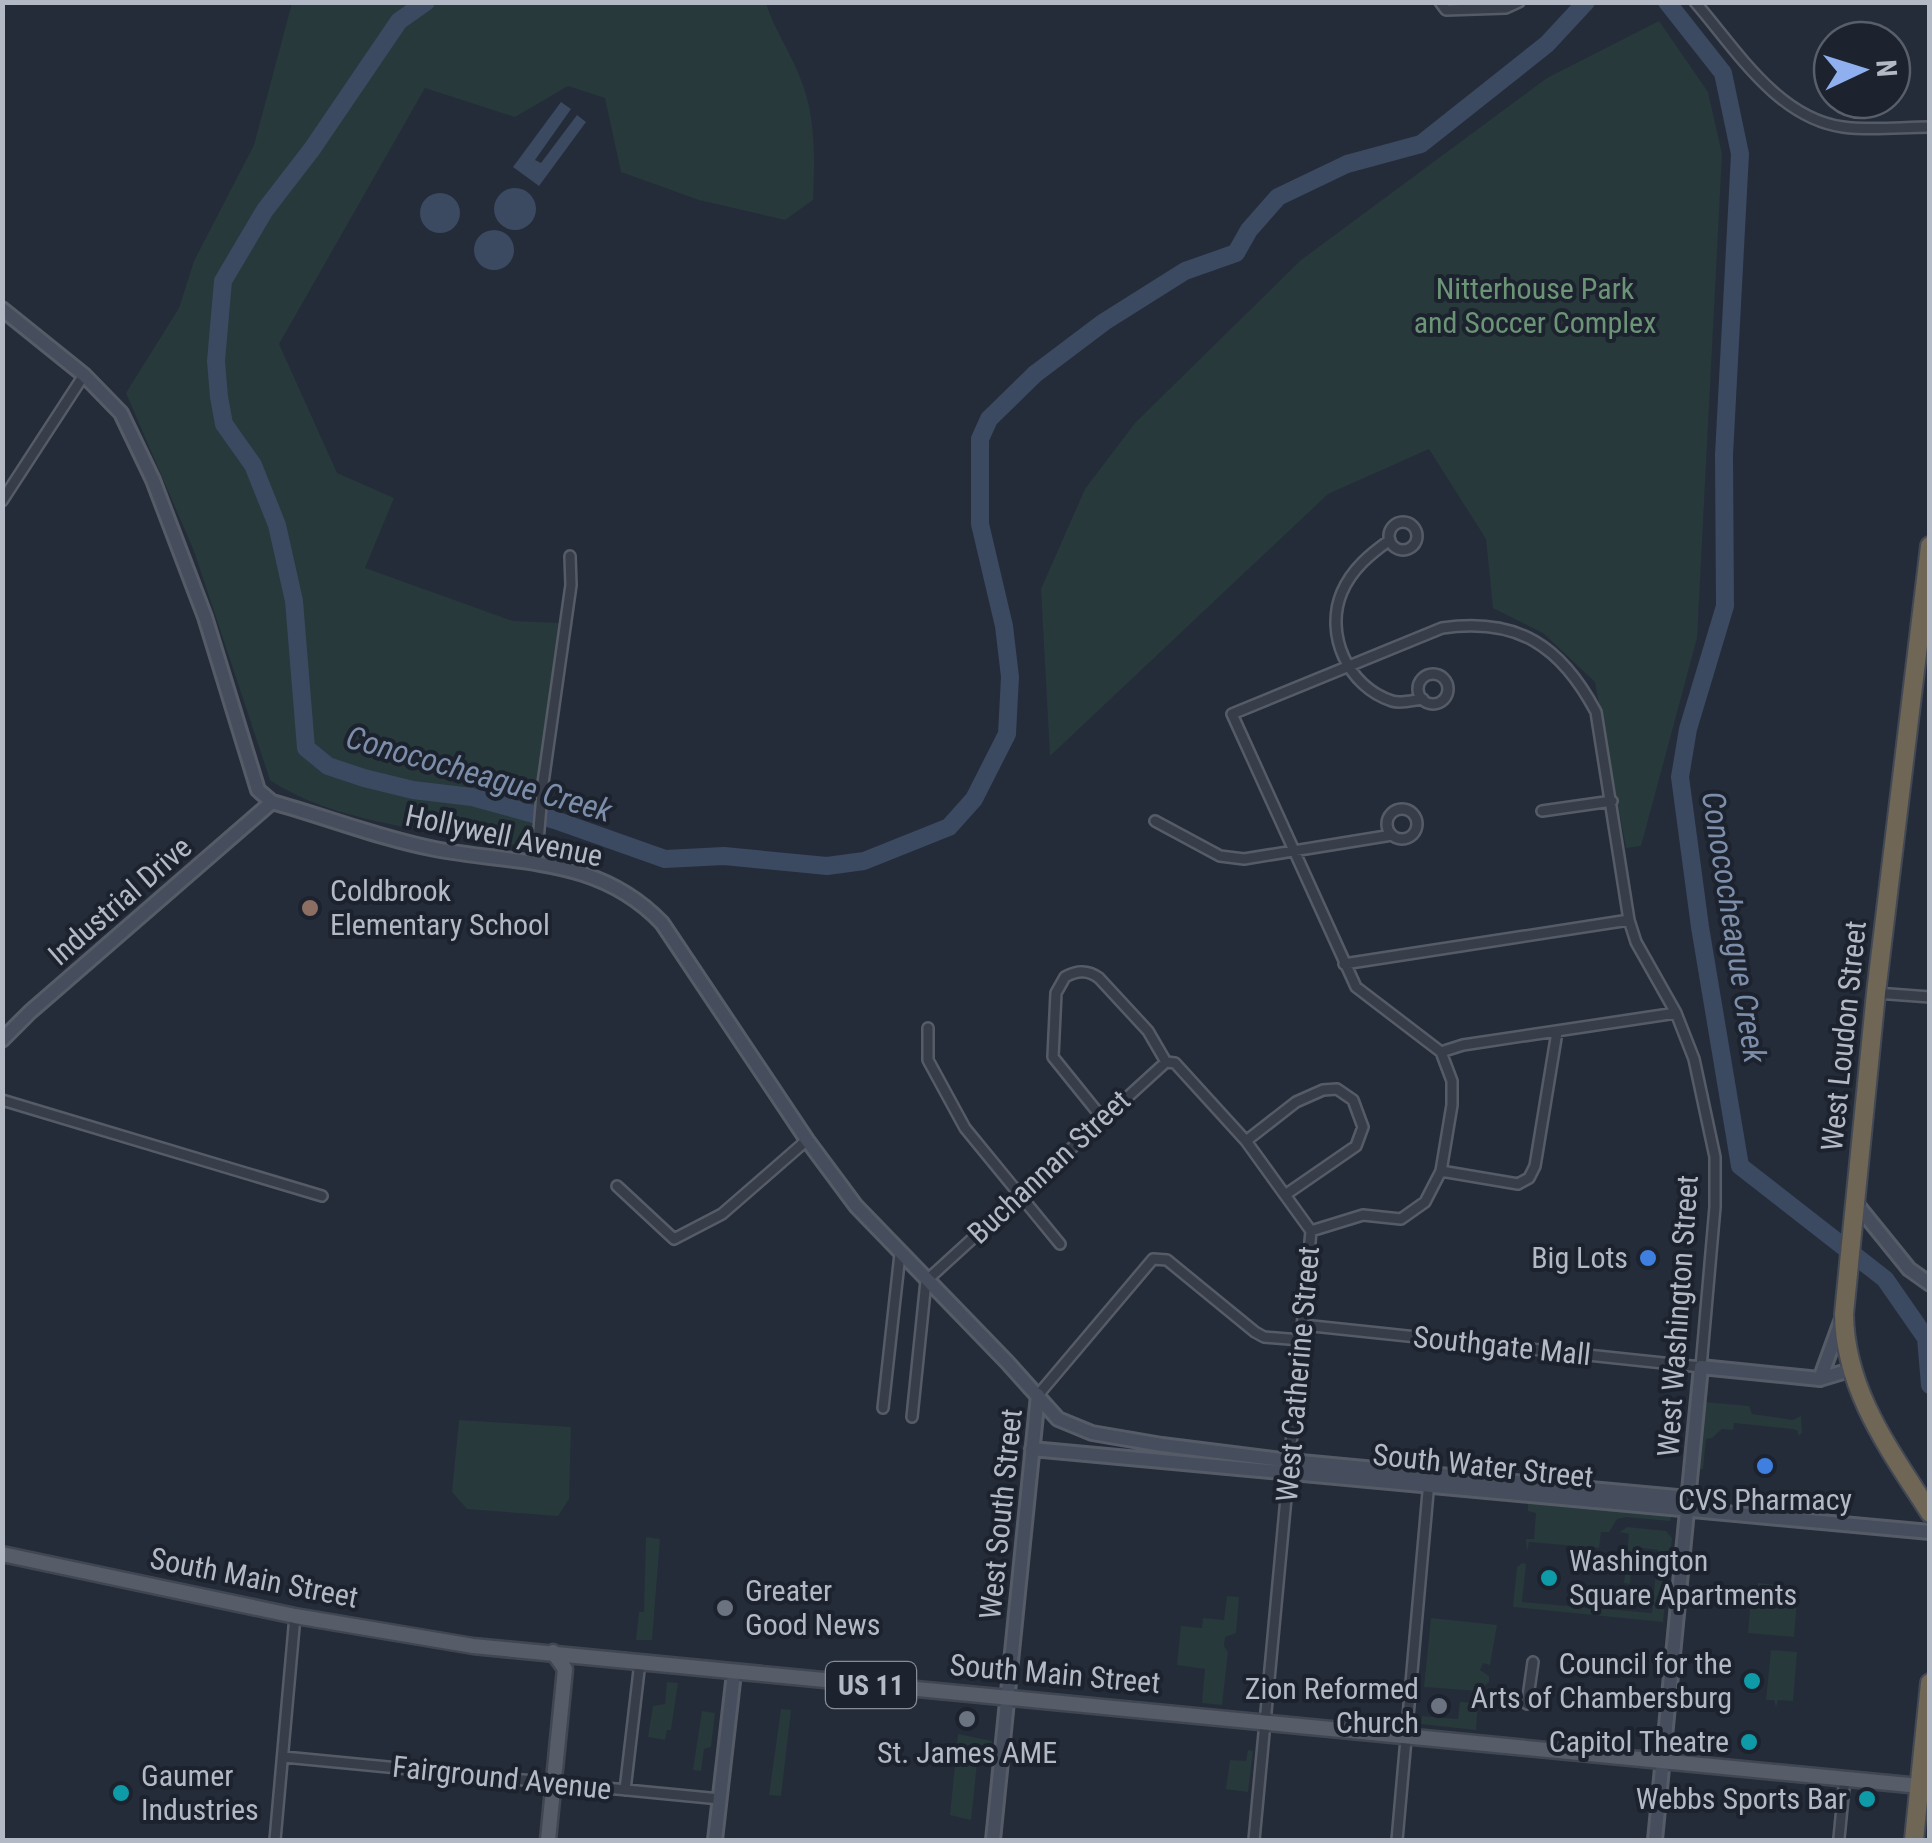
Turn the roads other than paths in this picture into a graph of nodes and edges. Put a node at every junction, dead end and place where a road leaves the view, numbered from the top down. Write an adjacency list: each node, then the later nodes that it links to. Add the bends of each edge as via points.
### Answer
1 (1440, 2): 2 (street, via 1446,10)
2 (1519, 2)
3 (1695, 2): 4 (street, via 1772,91 1798,110 1841,127)
4 (1930, 127)
5 (2, 309): 6 (street)
6 (84, 375): 7 (street); 15 (street, via 121,413 136,441 205,616 258,790)
7 (2, 501)
8 (1390, 540): 12 (street, via 1354,570 1342,593 1337,637)
9 (1930, 546): 11 (highway, West Loudon Street)
10 (570, 556): 20 (street)
11 (1927, 579): 23 (highway, West Loudon Street)
12 (1348, 667): 13 (street, via 1370,691 1396,703); 14 (street, West Washington Street, via 1442,628 1486,625 1530,638 1560,658 1596,712); 19 (street, West Washington Street, via 1232,714)
13 (1423, 699)
14 (1612, 800): 16 (street); 21 (street, West Washington Street)
15 (272, 802): 20 (street, Hollywell Avenue, via 407,842); 28 (street, Industrial Drive)
16 (1542, 811)
17 (1155, 821): 19 (street, via 1220,856)
18 (1392, 835): 19 (street)
19 (1294, 851): 22 (street)
20 (536, 864): 33 (street, Hollywell Avenue, via 584,872 644,904)
21 (1630, 920): 22 (street); 25 (street, West Washington Street)
22 (1344, 964): 29 (street, via 1356,987)
23 (1876, 993): 24 (street); 40 (highway, West Loudon Street)
24 (1930, 997)
25 (1676, 1013): 27 (street); 49 (street, West Washington Street, via 1694,1059 1716,1170)
26 (928, 1028): 38 (street, via 928,1060 947,1098)
27 (1557, 1032): 29 (street); 35 (street, via 1530,1178 1518,1184)
28 (2, 1040)
29 (1441, 1052): 35 (street, West Catherine Street, via 1452,1105)
30 (1171, 1062): 32 (street, Buchannan Street); 32 (street, via 1099,978 1081,971 1066,977 1056,994 1053,1057); 34 (street)
31 (2, 1100): 37 (street)
32 (1103, 1118): 38 (street, Buchannan Street)
33 (807, 1140): 36 (street, via 722,1214 674,1239); 43 (street, Hollywell Avenue)
34 (1246, 1141): 39 (street); 39 (street, via 1310,1094 1337,1090 1352,1100 1363,1127 1356,1146)
35 (1441, 1170): 41 (street, West Catherine Street, via 1410,1216 1362,1215)
36 (617, 1186)
37 (322, 1196)
38 (1018, 1196): 42 (street); 44 (street, Buchannan Street)
39 (1286, 1196): 41 (street)
40 (1854, 1201): 45 (street, via 1909,1269); 46 (highway, West Loudon Street)
41 (1311, 1231): 47 (street, West Catherine Street)
42 (1060, 1244)
43 (900, 1254): 44 (street, Hollywell Avenue); 53 (street)
44 (926, 1281): 52 (street, Hollywell Avenue); 54 (street)
45 (1930, 1284)
46 (1844, 1314): 50 (highway, West Loudon Street); 51 (street)
47 (1303, 1326): 48 (street, West Catherine Street); 49 (street, Southgate Mall)
48 (1301, 1340): 52 (street, via 1254,1332 1160,1258); 56 (street, West Catherine Street)
49 (1701, 1367): 51 (street); 58 (street, West Washington Street)
50 (1850, 1370): 51 (street); 59 (highway, West Loudon Street)
51 (1820, 1379)
52 (1038, 1395): 55 (street, West South Street); 56 (street, Hollywell Avenue, via 1058,1419 1092,1433)
53 (883, 1408)
54 (912, 1417)
55 (1032, 1449): 56 (street, South Water Street); 70 (street, West South Street)
56 (1289, 1466): 57 (street, South Water Street); 72 (street, West Catherine Street)
57 (1429, 1480): 58 (street, South Water Street); 73 (street)
58 (1688, 1504): 60 (street, South Water Street); 75 (street, West Washington Street)
59 (1930, 1513)
60 (1930, 1532)
61 (2, 1554): 62 (main road, South Main Street / US 11)
62 (295, 1616): 63 (main road, South Main Street / US 11, via 439,1642); 74 (street)
63 (553, 1652): 64 (main road, South Main Street / US 11); 67 (main road)
64 (578, 1655): 65 (main road, South Main Street / US 11); 67 (main road)
65 (640, 1662): 68 (main road, South Main Street / US 11); 79 (street)
66 (1533, 1662): 71 (street)
67 (565, 1669): 76 (main road)
68 (734, 1673): 70 (main road, South Main Street / US 11); 80 (street)
69 (1930, 1683): 77 (highway)
70 (1007, 1697): 72 (main road, South Main Street / US 11); 85 (street, West South Street)
71 (1527, 1704)
72 (1267, 1721): 73 (main road, South Main Street / US 11); 86 (street, West Catherine Street)
73 (1408, 1736): 75 (main road, South Main Street / US 11); 87 (street)
74 (284, 1757): 76 (street, Fairground Avenue); 82 (street)
75 (1663, 1760): 77 (main road, South Main Street / US 11); 88 (street, West Washington Street)
76 (553, 1783): 79 (street, Fairground Avenue); 83 (main road)
77 (1924, 1786): 89 (highway)
78 (1844, 1788): 81 (street)
79 (625, 1790): 80 (street, Fairground Avenue)
80 (720, 1799): 84 (street)
81 (1839, 1838)
82 (275, 1840)
83 (548, 1840)
84 (714, 1840)
85 (992, 1840)
86 (1254, 1840)
87 (1398, 1840)
88 (1655, 1840)
89 (1914, 1840)

